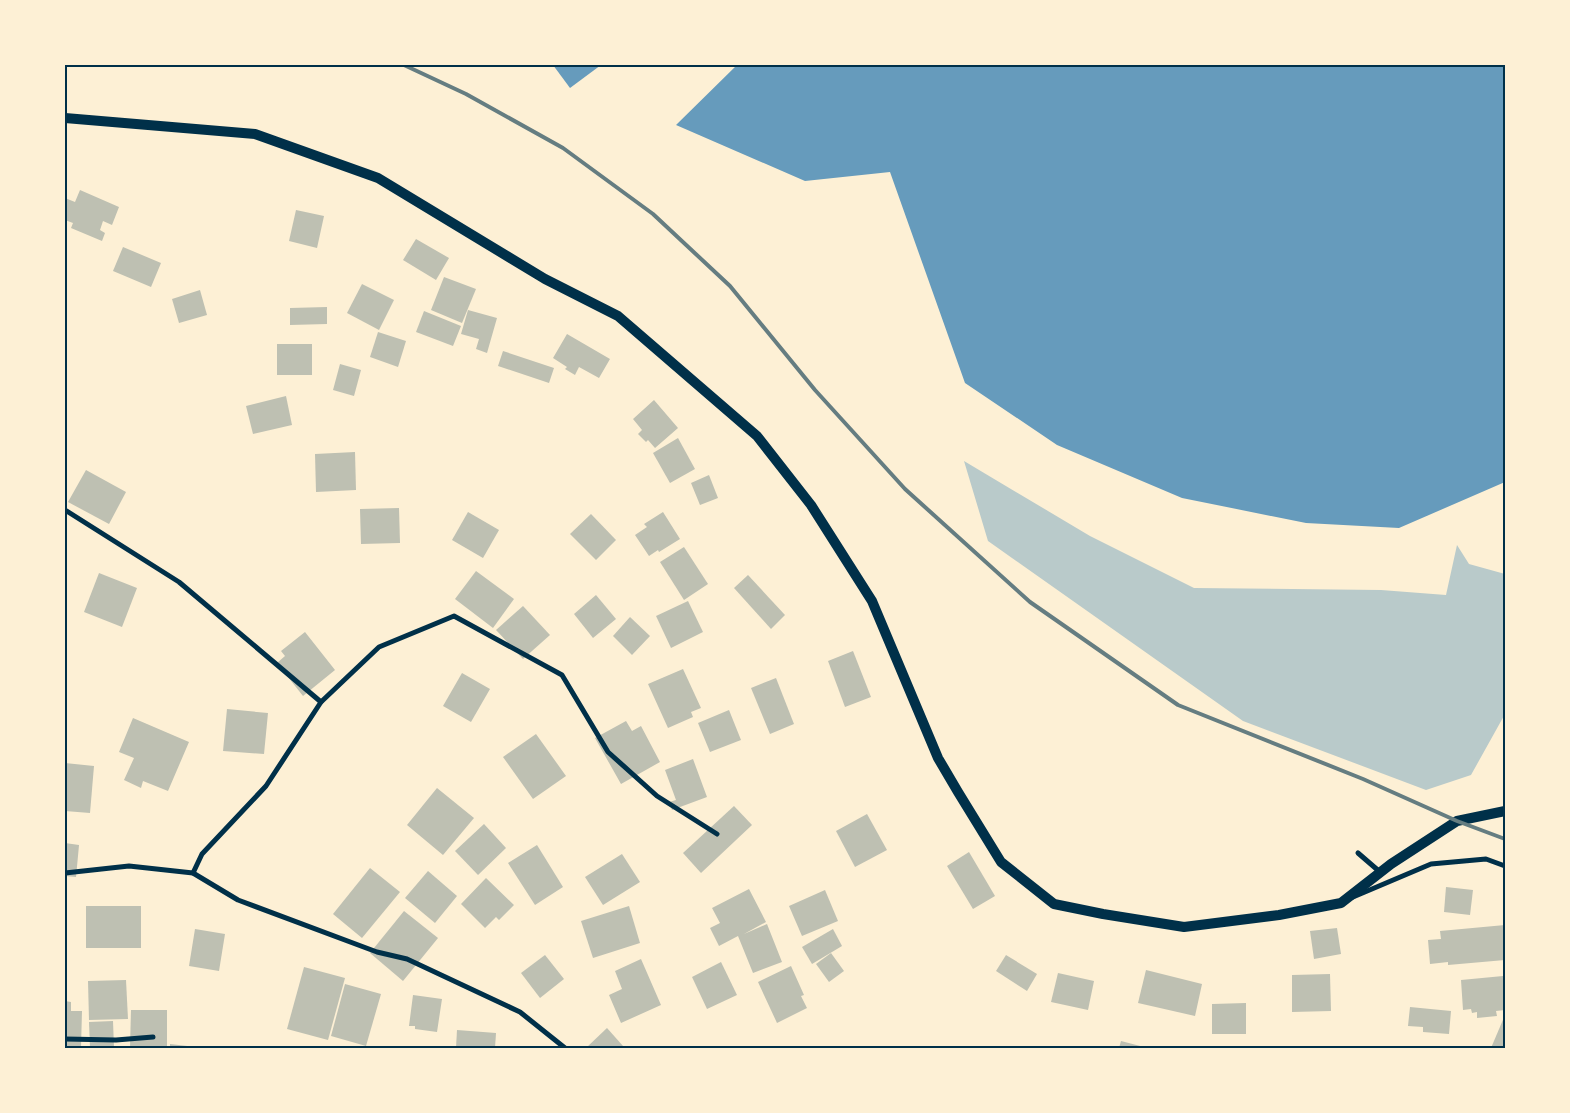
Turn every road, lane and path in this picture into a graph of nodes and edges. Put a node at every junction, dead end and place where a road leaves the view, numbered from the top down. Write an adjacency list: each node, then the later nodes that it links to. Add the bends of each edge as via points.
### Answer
1 (65, 118): 11 (main road, via 255,134 378,178 545,279 618,316 757,436 811,505 872,600 938,758 958,792 1001,862 1054,904 1184,927)
2 (65, 510): 3 (street, via 179,582)
3 (321, 702): 5 (street, via 378,647 454,616 562,675 608,752 657,796); 10 (street, via 266,786 202,854)
4 (1505, 811): 8 (main road, via 1457,821)
5 (717, 834)
6 (1358, 853): 8 (street)
7 (1505, 866): 11 (street, via 1486,859 1431,864)
8 (1380, 872): 11 (main road)
9 (65, 873): 10 (street, via 129,866)
10 (193, 873): 14 (street, via 238,900 377,952 407,959 512,1008)
11 (1342, 903)
12 (152, 1037): 13 (street)
13 (65, 1039)
14 (565, 1048)

